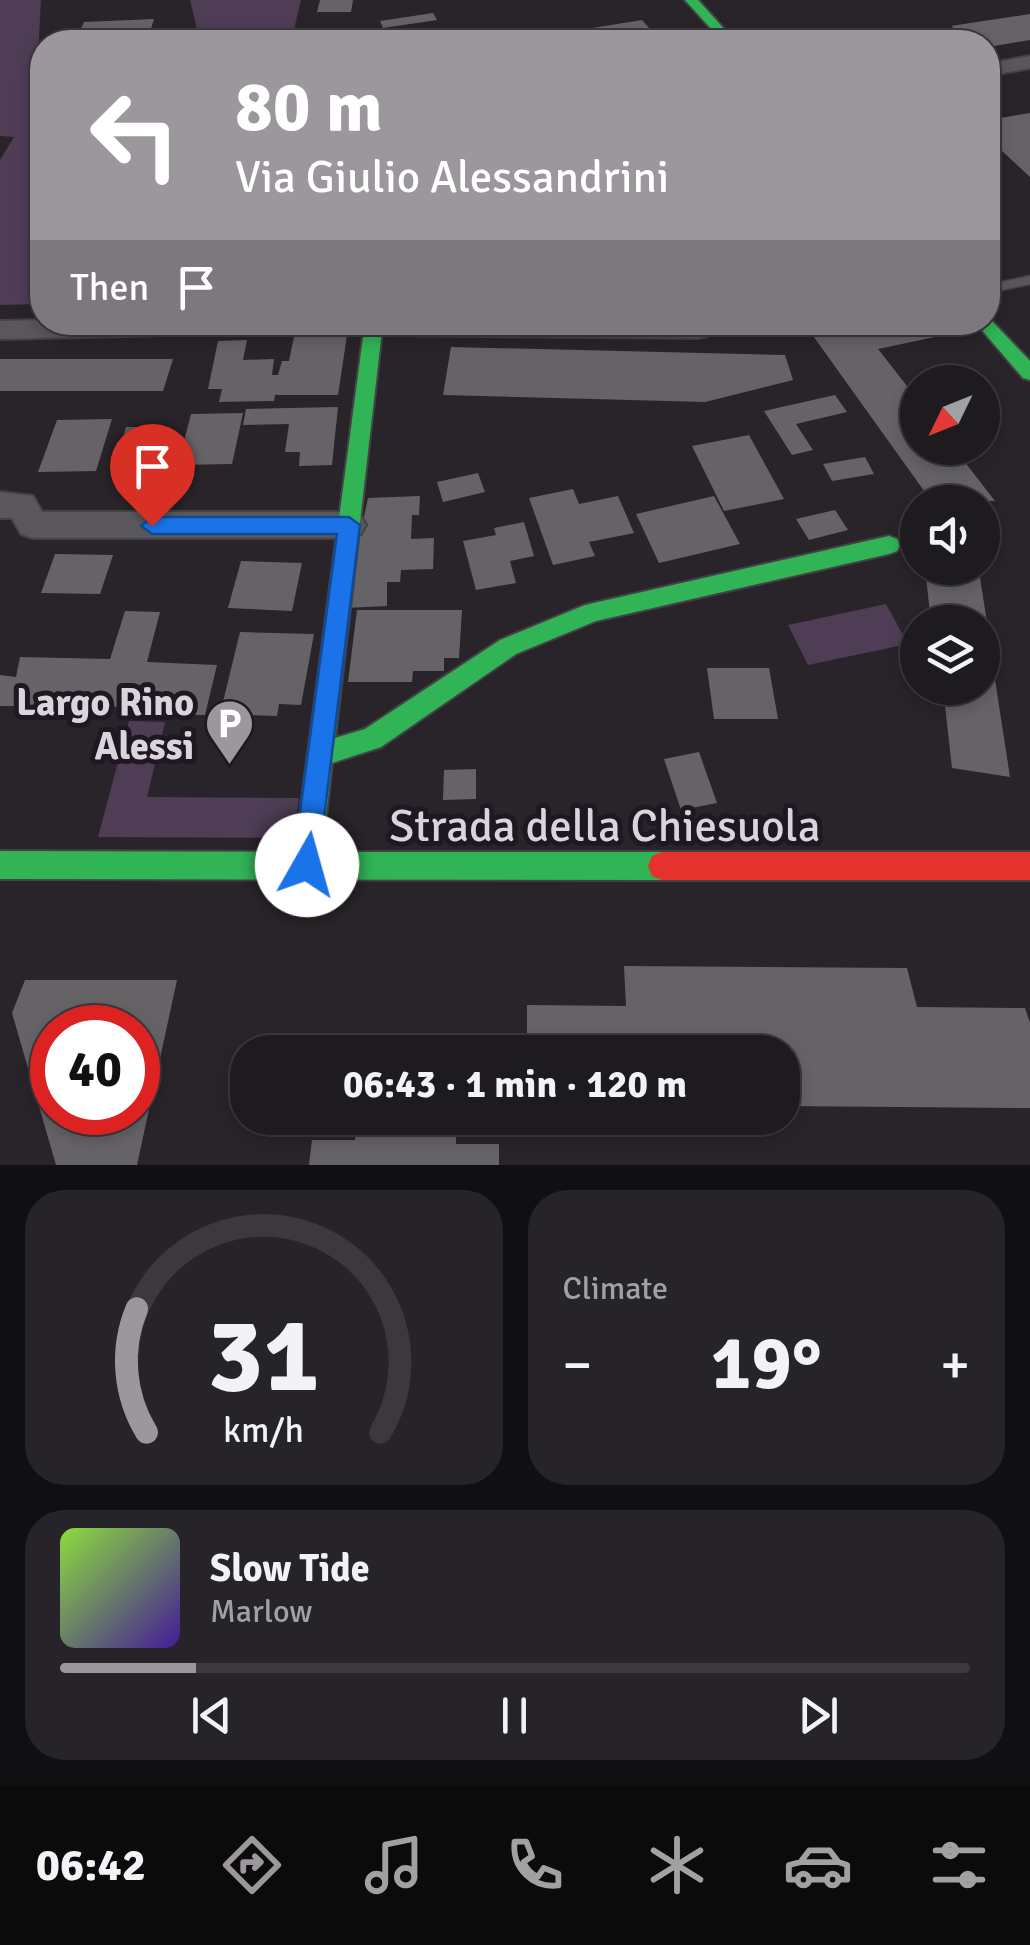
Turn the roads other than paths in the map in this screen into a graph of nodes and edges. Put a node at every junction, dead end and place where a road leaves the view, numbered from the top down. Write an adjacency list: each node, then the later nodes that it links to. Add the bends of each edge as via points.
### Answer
1 (691, 0): 2 (street)
2 (719, 30)
3 (1030, 62): 4 (street)
4 (1000, 68)
5 (1030, 280): 6 (lane)
6 (1000, 286)
7 (30, 329): 8 (street)
8 (0, 330)
9 (373, 335): 13 (street)
10 (996, 335): 11 (street)
11 (1030, 373)
12 (0, 505): 13 (street, via 21,505 33,526)
13 (349, 525): 15 (street)
14 (889, 545): 15 (street, via 593,612 508,647 372,739)
15 (321, 754): 17 (street)
16 (0, 865): 17 (street, Strada della Chiesuola)
17 (307, 865): 18 (street, Strada della Chiesuola)
18 (1030, 866)

